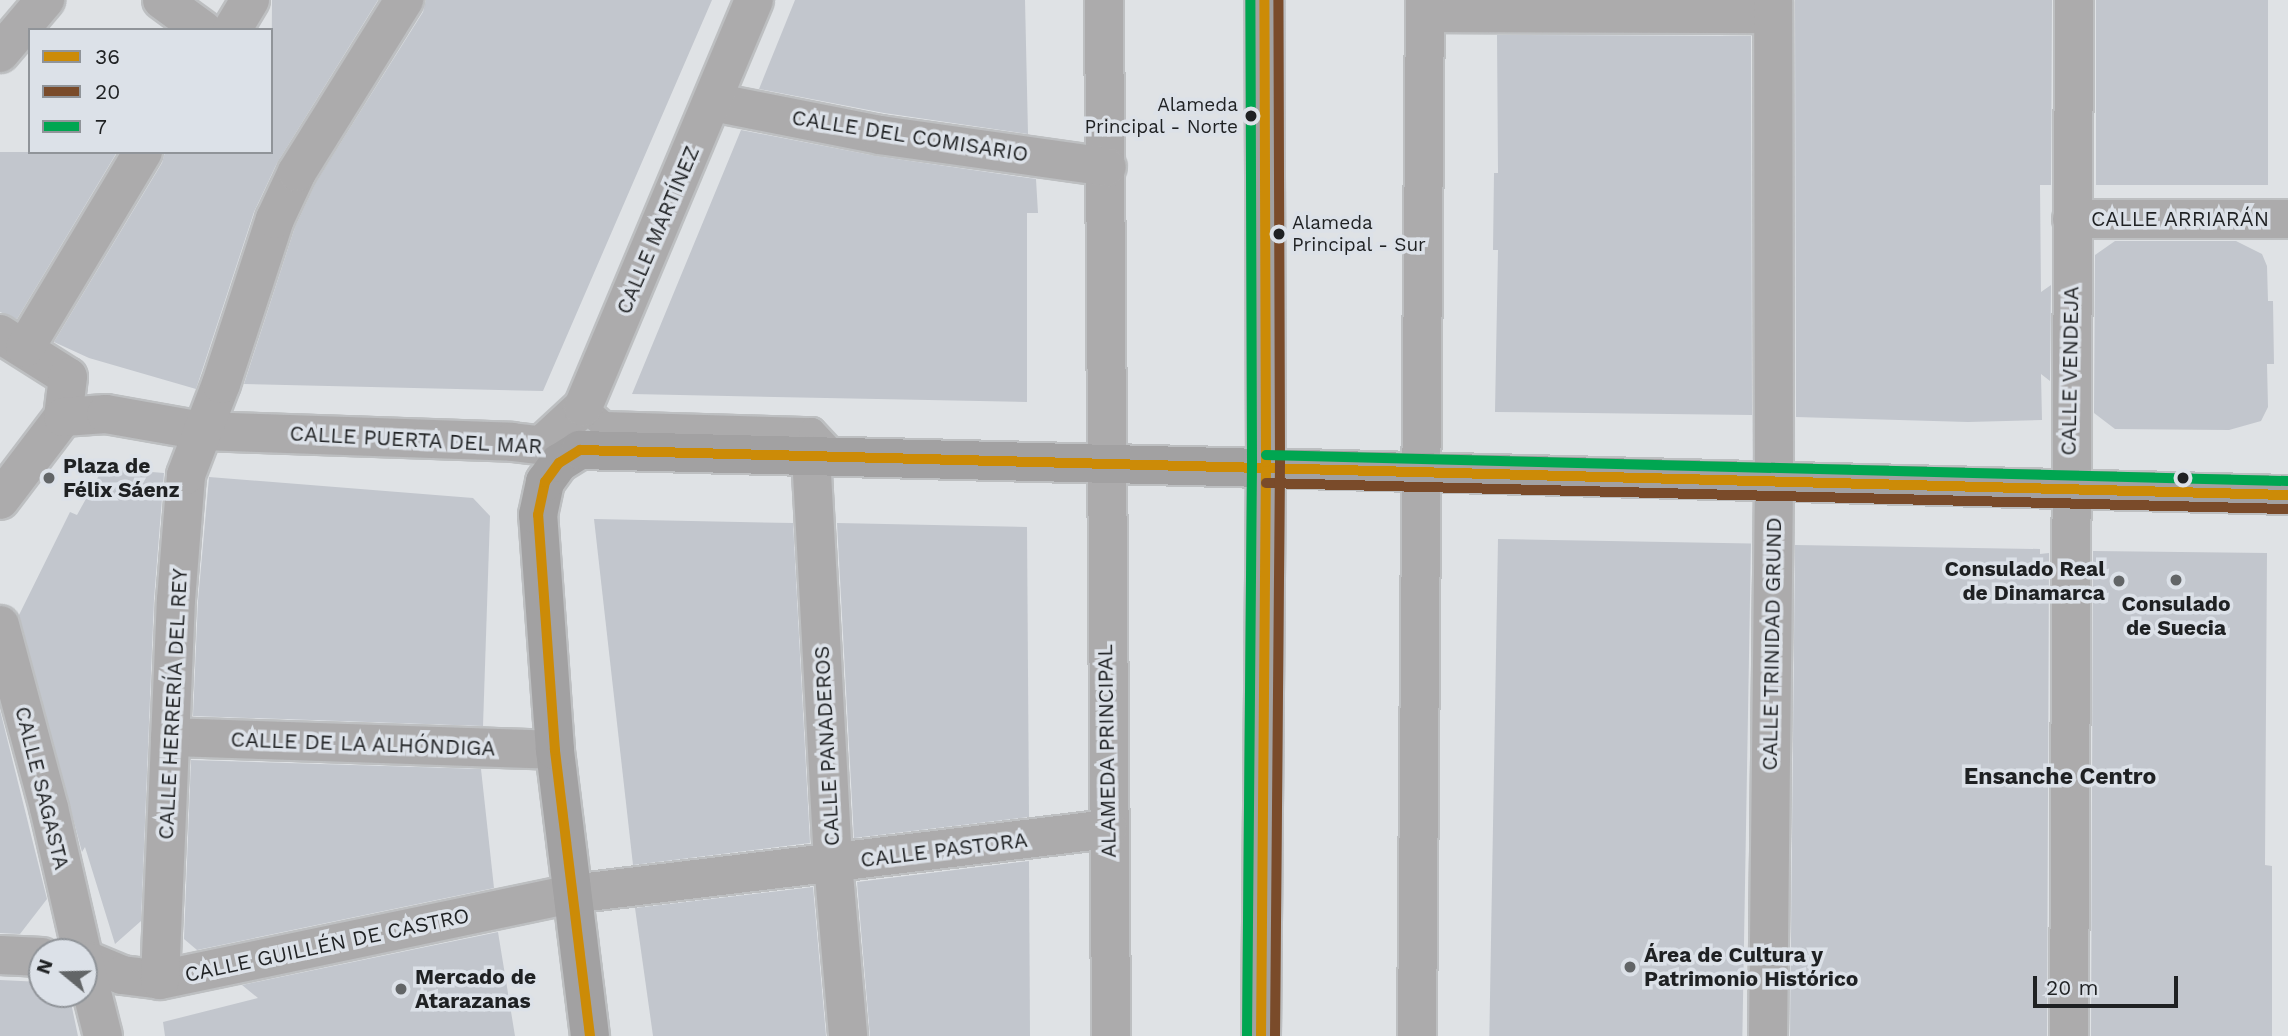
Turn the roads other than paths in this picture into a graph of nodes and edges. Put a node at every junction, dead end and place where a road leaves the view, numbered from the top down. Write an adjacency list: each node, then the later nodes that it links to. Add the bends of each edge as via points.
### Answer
1 (45, 0): 13 (street)
2 (162, 0): 11 (street)
3 (250, 0): 12 (street)
4 (404, 0): 22 (street, CALLE HERRERÍA DEL REY, via 297,172 275,219)
5 (1104, 0): 16 (street, ALAMEDA PRINCIPAL)
6 (1264, 0): 27 (street)
7 (2074, 0): 17 (street, CALLE VENDEJA)
8 (747, 2): 14 (street, CALLE MARTÍNEZ)
9 (1425, 6): 10 (street); 28 (street)
10 (1773, 7): 29 (street, CALLE TRINIDAD GRUND)
11 (200, 28)
12 (233, 28)
13 (0, 52)
14 (713, 103): 16 (street, CALLE DEL COMISARIO, via 880,135); 20 (street, CALLE MARTÍNEZ)
15 (142, 154): 19 (street)
16 (1107, 167): 26 (street, ALAMEDA PRINCIPAL)
17 (2072, 219): 18 (street, CALLE ARRIARÁN); 30 (street, CALLE VENDEJA)
18 (2288, 219)
19 (18, 339): 21 (street, via 68,377)
20 (583, 407): 23 (street, CALLE MARTÍNEZ); 25 (lane, via 604,425 812,431)
21 (63, 417): 22 (street, CALLE PUERTA DEL MAR, via 106,414); 32 (street)
22 (202, 430): 23 (street, CALLE PUERTA DEL MAR); 34 (street, CALLE HERRERÍA DEL REY, via 186,475)
23 (542, 445): 24 (street, CALLE PUERTA DEL MAR)
24 (579, 450): 25 (street, CALLE PUERTA DEL MAR); 35 (street, via 559,463 545,482 538,515)
25 (823, 455): 26 (street, CALLE PUERTA DEL MAR); 37 (street, CALLE PANADEROS)
26 (1105, 465): 27 (street); 36 (street, ALAMEDA PRINCIPAL)
27 (1266, 469): 28 (street); 49 (street)
28 (1421, 474): 29 (street); 50 (street)
29 (1774, 481): 30 (street); 51 (street, CALLE TRINIDAD GRUND)
30 (2069, 489): 31 (street); 52 (street, CALLE VENDEJA)
31 (2288, 495)
32 (0, 500)
33 (0, 625): 39 (street, CALLE SAGASTA)
34 (170, 737): 35 (street, CALLE DE LA ALHÓNDIGA); 43 (street, CALLE HERRERÍA DEL REY)
35 (555, 750): 38 (street)
36 (1108, 830): 37 (street, CALLE PASTORA); 48 (street, ALAMEDA PRINCIPAL)
37 (833, 863): 38 (street, CALLE PASTORA); 47 (street, CALLE PANADEROS)
38 (572, 894): 43 (street, CALLE GUILLÉN DE CASTRO); 46 (street)
39 (79, 938)
40 (0, 955): 41 (street)
41 (28, 956)
42 (98, 966): 43 (street, CALLE GUILLÉN DE CASTRO, via 122,975)
43 (160, 980)
44 (96, 1008): 45 (street)
45 (103, 1036)
46 (590, 1036)
47 (848, 1036)
48 (1111, 1036)
49 (1261, 1036)
50 (1417, 1036)
51 (1768, 1036)
52 (2069, 1036)

